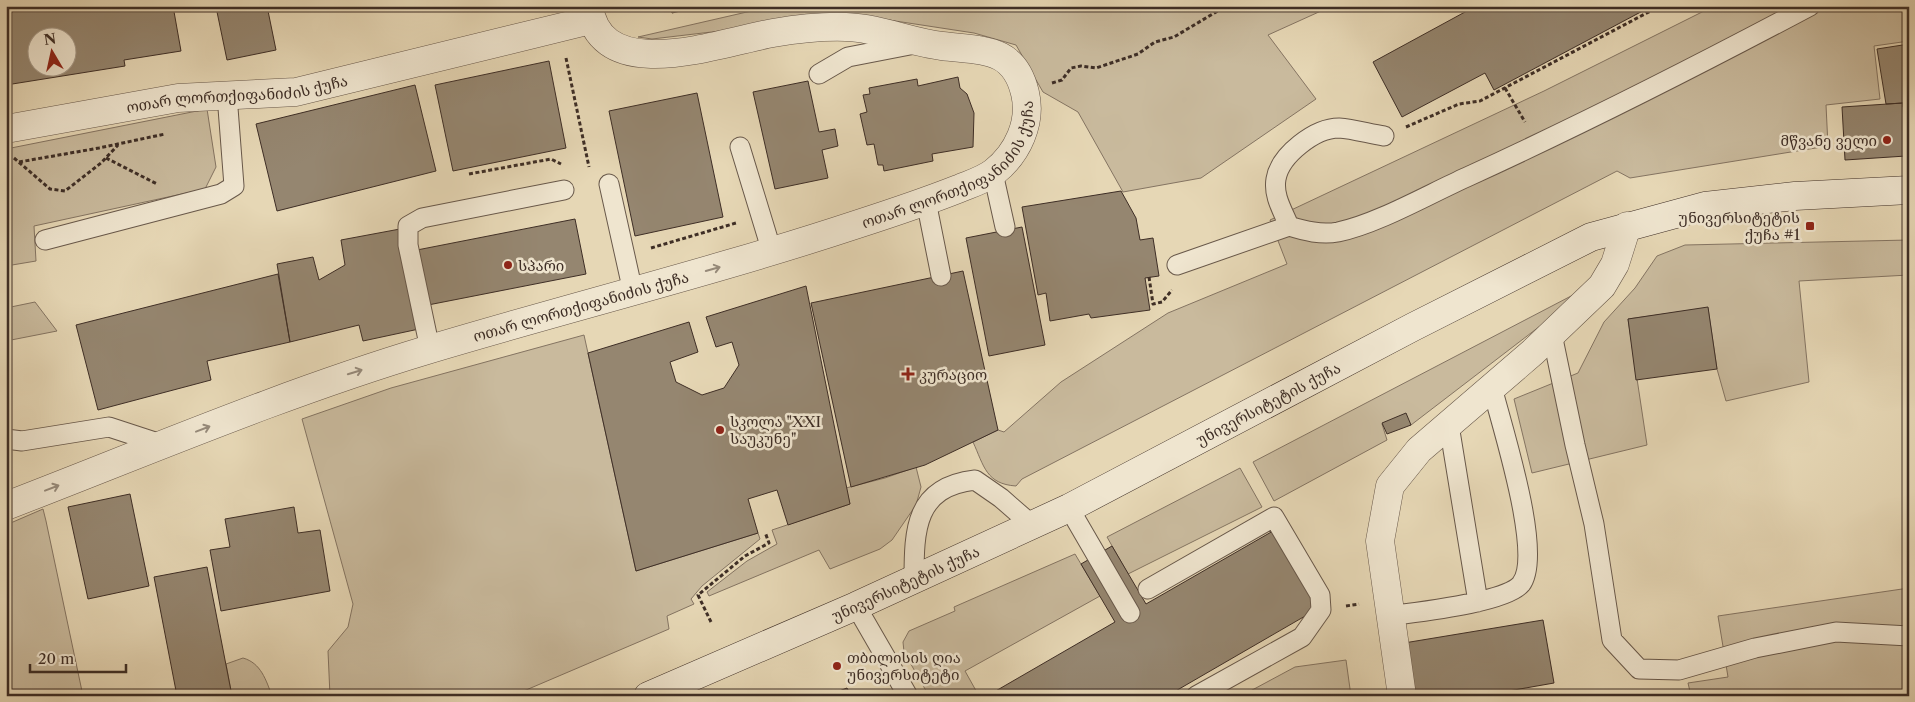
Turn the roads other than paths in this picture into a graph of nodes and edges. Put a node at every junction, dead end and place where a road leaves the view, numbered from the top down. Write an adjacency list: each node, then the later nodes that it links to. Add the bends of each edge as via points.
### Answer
1 (1810, 6): 14 (lane, via 1693,69 1539,145 1370,221 1337,232 1312,232)
2 (590, 13): 3 (street, ოთარ ლორთქიფანიძის ქუჩა, via 598,33 610,45 629,52 657,54 694,50 774,33 847,27 890,32); 5 (street, ოთარ ლორთქიფანიძის ქუჩა, via 296,92)
3 (921, 43): 4 (lane, via 848,58); 9 (street, ოთარ ლორთქიფანიძის ქუჩა, via 982,49 1003,56 1018,72 1028,110 1022,137 1014,151)
4 (819, 74)
5 (230, 95): 6 (street, ოთარ ლორთქიფანიძის ქუჩა, via 178,98); 17 (lane, via 228,108 234,186 221,194)
6 (6, 129)
7 (1384, 136): 14 (lane, via 1338,128 1318,132 1289,154 1276,178 1276,196)
8 (740, 147): 18 (lane)
9 (993, 173): 13 (street, ოთარ ლორთქიფანიძის ქუჩა); 16 (lane)
10 (609, 184): 21 (lane)
11 (564, 190): 23 (lane, via 422,218 408,226 408,245)
12 (1909, 190): 15 (street, უნივერსიტეტის ქუჩა, via 1795,196 1706,206)
13 (926, 202): 18 (street, ოთარ ლორთქიფანიძის ქუჩა); 20 (lane)
14 (1289, 226): 19 (lane)
15 (1627, 226): 22 (street, via 1615,264 1602,286); 29 (street, უნივერსიტეტის ქუჩა, via 1553,254)
16 (1005, 227)
17 (45, 240)
18 (772, 252): 21 (street, ოთარ ლორთქიფანიძის ქუჩა, one-way to 18)
19 (1177, 265)
20 (941, 276)
21 (634, 292): 23 (street, ოთარ ლორთქიფანიძის ქუჩა)
22 (1552, 334): 24 (street); 37 (lane, via 1594,524 1612,640 1639,669 1679,670 1755,648 1836,632)
23 (430, 349): 27 (street, ოთარ ლორთქიფანიძის ქუჩა, one-way to 23, via 335,378)
24 (1492, 388): 25 (street); 33 (lane, via 1526,526 1529,560 1521,584 1504,594)
25 (1448, 425): 33 (lane); 35 (street, via 1419,450 1390,486 1380,540)
26 (6, 439): 27 (lane, via 22,441 109,427)
27 (164, 444): 28 (street, ოთარ ლორთქიფანიძის ქუჩა, one-way to 27)
28 (6, 506)
29 (1070, 508): 30 (street, უნივერსიტეტის ქუჩა); 36 (lane)
30 (1032, 525): 31 (street, უნივერსიტეტის ქუჩა); 31 (lane, via 975,480 946,488 933,495 914,537)
31 (914, 580): 34 (street, უნივერსიტეტის ქუჩა)
32 (1148, 589): 40 (lane, via 1274,517 1320,595 1321,610 1302,637)
33 (1478, 602): 35 (lane)
34 (856, 606): 38 (street, უნივერსიტეტის ქუჩა); 39 (lane)
35 (1388, 608): 41 (street)
36 (1130, 613)
37 (1909, 636)
38 (648, 696)
39 (908, 696)
40 (1196, 696)
41 (1402, 696)

